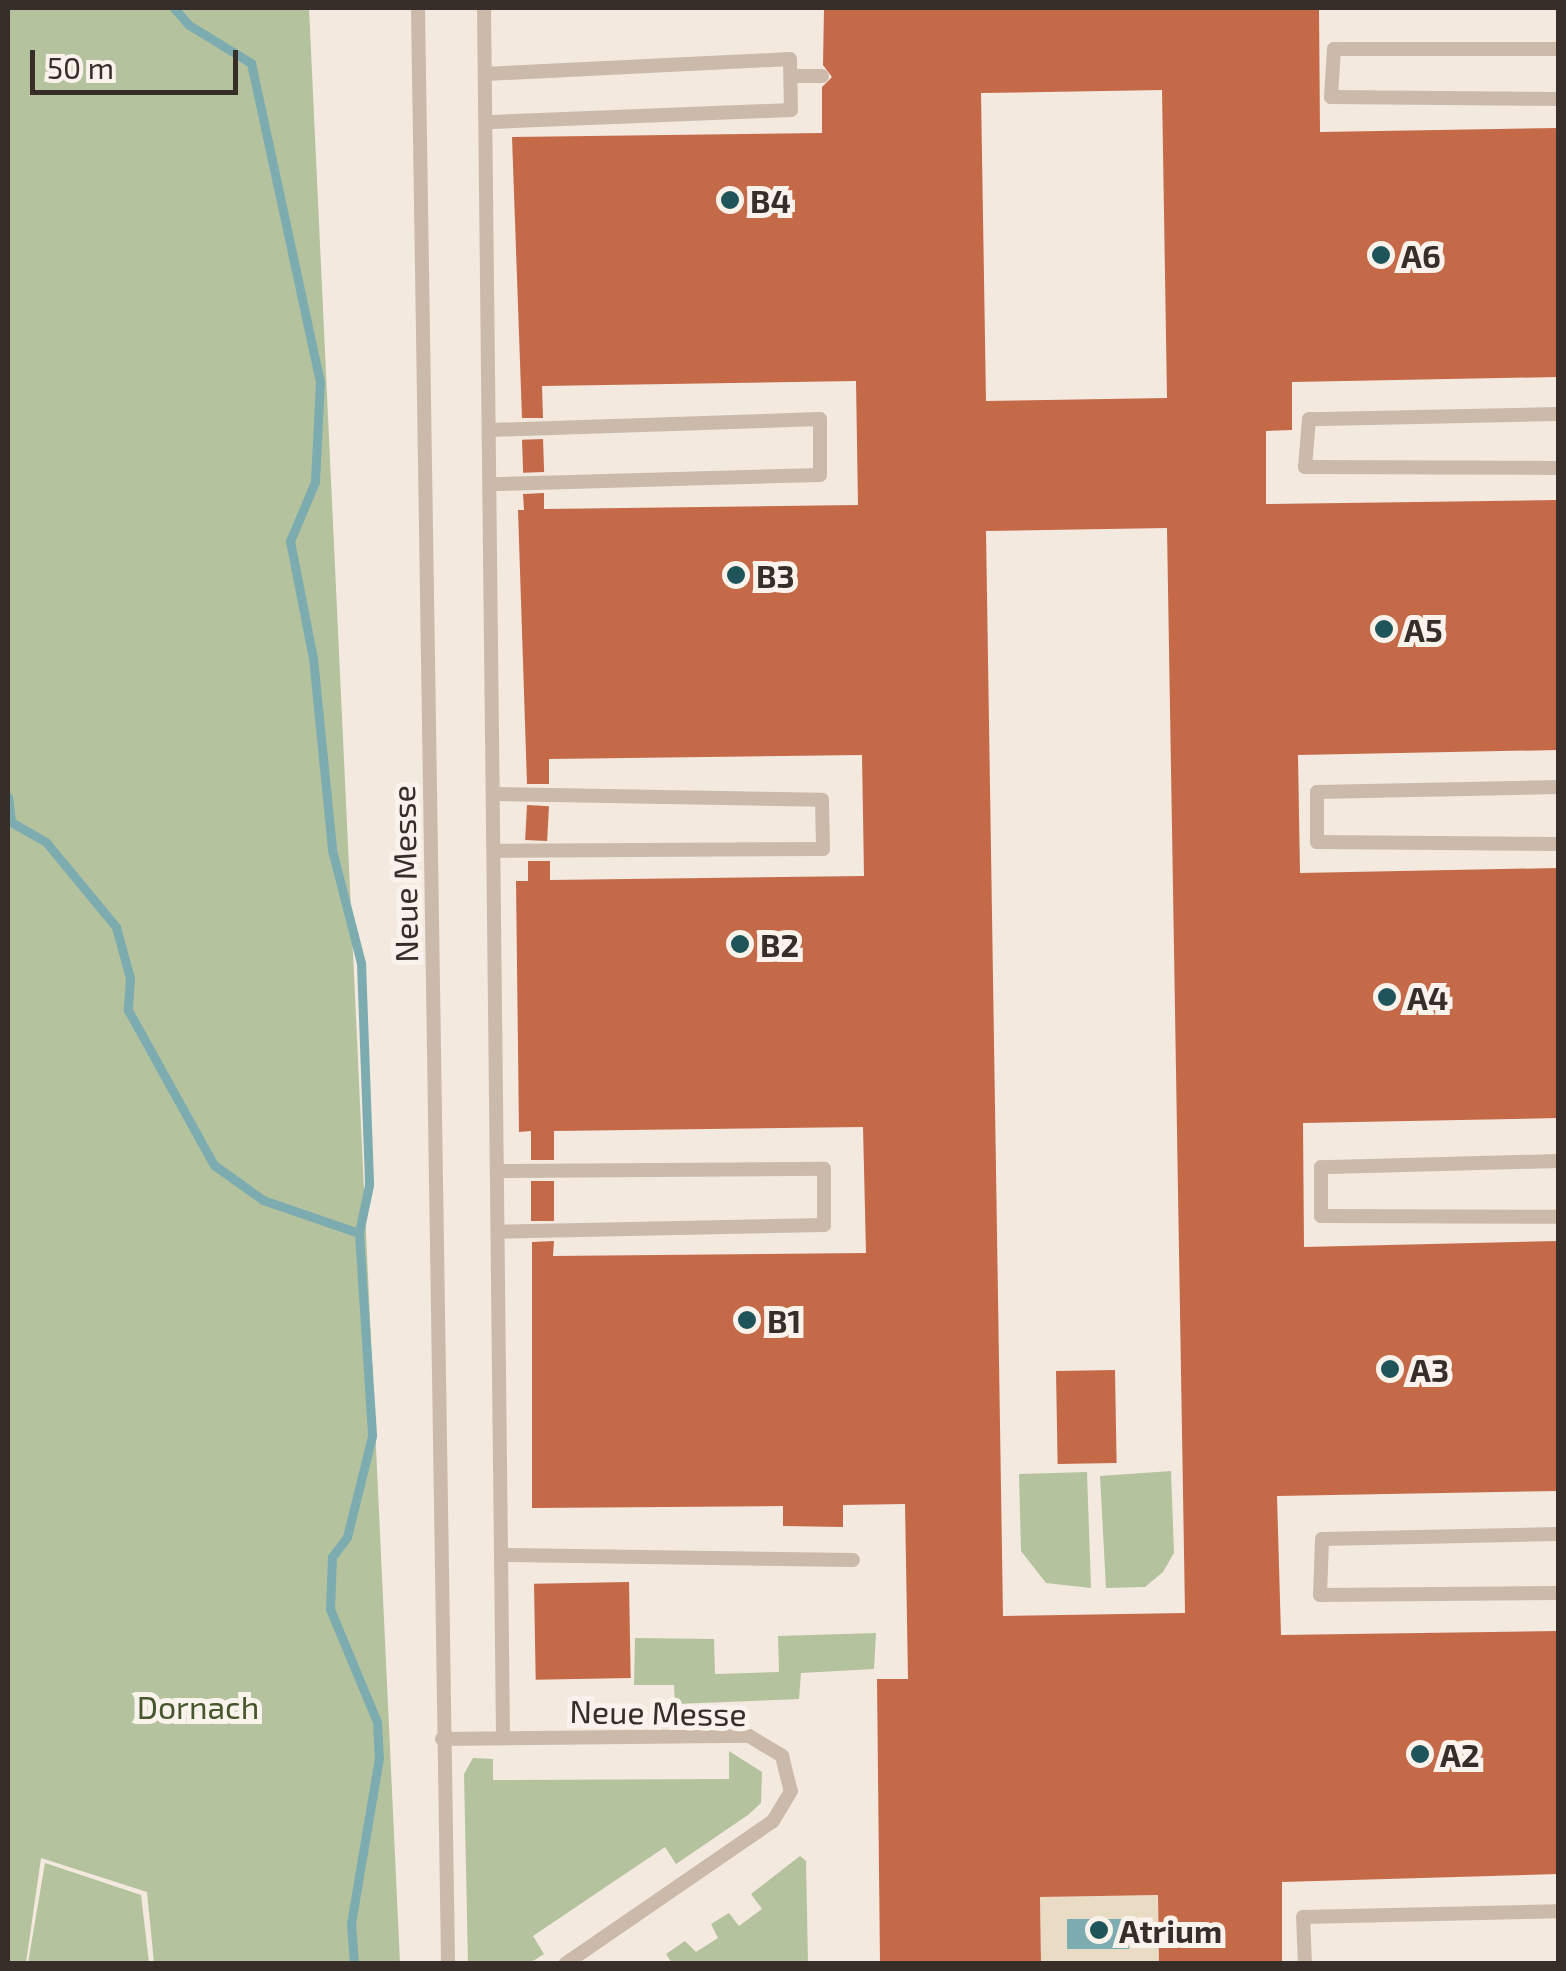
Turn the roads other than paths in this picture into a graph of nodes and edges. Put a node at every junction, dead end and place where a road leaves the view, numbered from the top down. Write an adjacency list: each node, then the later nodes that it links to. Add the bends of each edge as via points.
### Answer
1 (418, 8): 26 (lane, Neue Messe)
2 (484, 8): 4 (lane)
3 (1558, 49): 7 (lane, via 1334,49 1326,67 1331,97)
4 (486, 74): 5 (lane, via 790,59); 8 (lane)
5 (790, 76): 6 (lane); 8 (lane, via 790,110)
6 (822, 76)
7 (1558, 99)
8 (486, 122): 10 (lane)
9 (1558, 414): 11 (lane, via 1308,419 1305,467)
10 (490, 430): 12 (lane); 12 (lane, via 820,419 820,475)
11 (1558, 468)
12 (490, 484): 14 (lane)
13 (1558, 787): 15 (lane, via 1317,792 1317,842)
14 (494, 794): 16 (lane); 16 (lane, via 822,800 824,849)
15 (1558, 844)
16 (494, 851): 18 (lane)
17 (1558, 1161): 19 (lane, via 1321,1167 1322,1216)
18 (498, 1171): 20 (lane); 20 (lane, via 824,1169 824,1225)
19 (1558, 1217)
20 (499, 1232): 22 (lane)
21 (1558, 1534): 24 (lane, via 1322,1540 1320,1596)
22 (502, 1555): 23 (lane); 25 (lane)
23 (854, 1560)
24 (1558, 1593)
25 (502, 1738): 26 (lane, Neue Messe); 29 (lane, Neue Messe, via 749,1736 770,1743 789,1772 791,1791 772,1822)
26 (442, 1740): 28 (lane, Neue Messe)
27 (1558, 1911): 30 (lane, via 1303,1917)
28 (448, 1964)
29 (564, 1964)
30 (1305, 1964)

